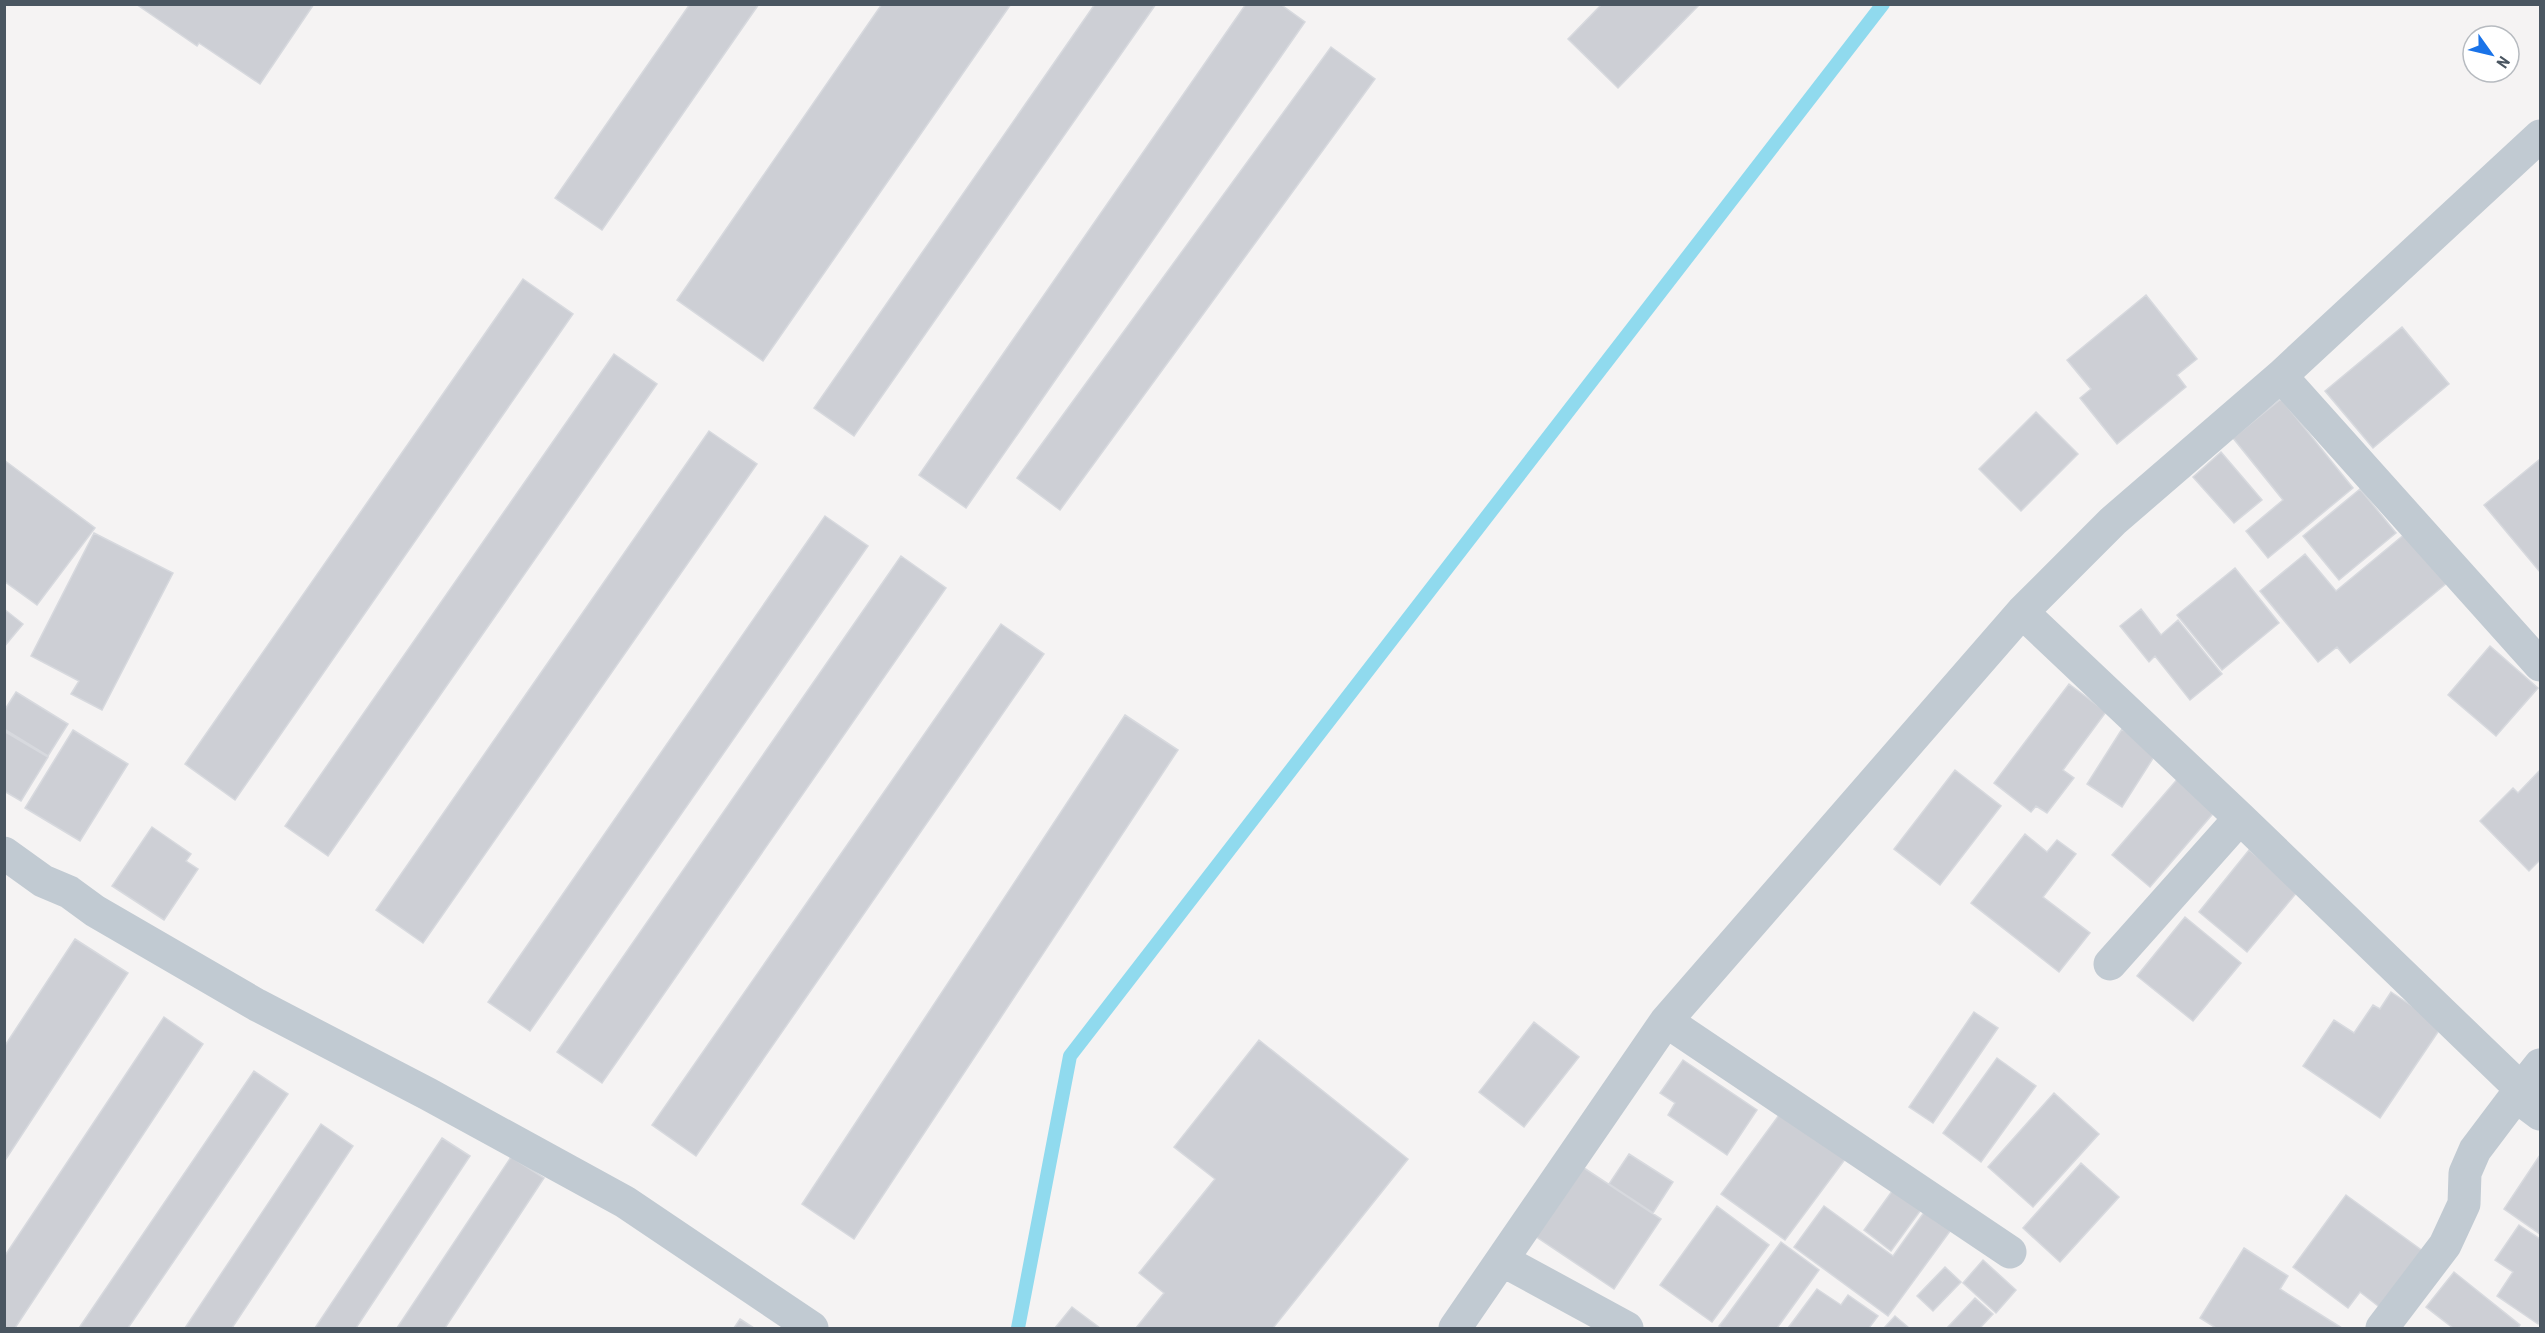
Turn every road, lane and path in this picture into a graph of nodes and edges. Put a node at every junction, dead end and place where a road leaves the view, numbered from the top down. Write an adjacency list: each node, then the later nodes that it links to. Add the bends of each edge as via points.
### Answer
1 (2541, 136): 2 (street)
2 (2281, 376): 3 (street, via 2113,520); 4 (street)
3 (2022, 612): 5 (street); 8 (street)
4 (2541, 665)
5 (2240, 818): 7 (street); 9 (street)
6 (4, 853): 12 (street, via 43,881 69,892 257,1005 625,1202)
7 (2110, 964)
8 (1666, 1021): 10 (street); 11 (street)
9 (2529, 1091): 15 (street, via 2475,1150 2465,1173 2464,1204 2445,1245)
10 (2010, 1252)
11 (1502, 1260): 13 (street); 14 (street)
12 (812, 1329)
13 (1455, 1329)
14 (1627, 1329)
15 (2382, 1329)

